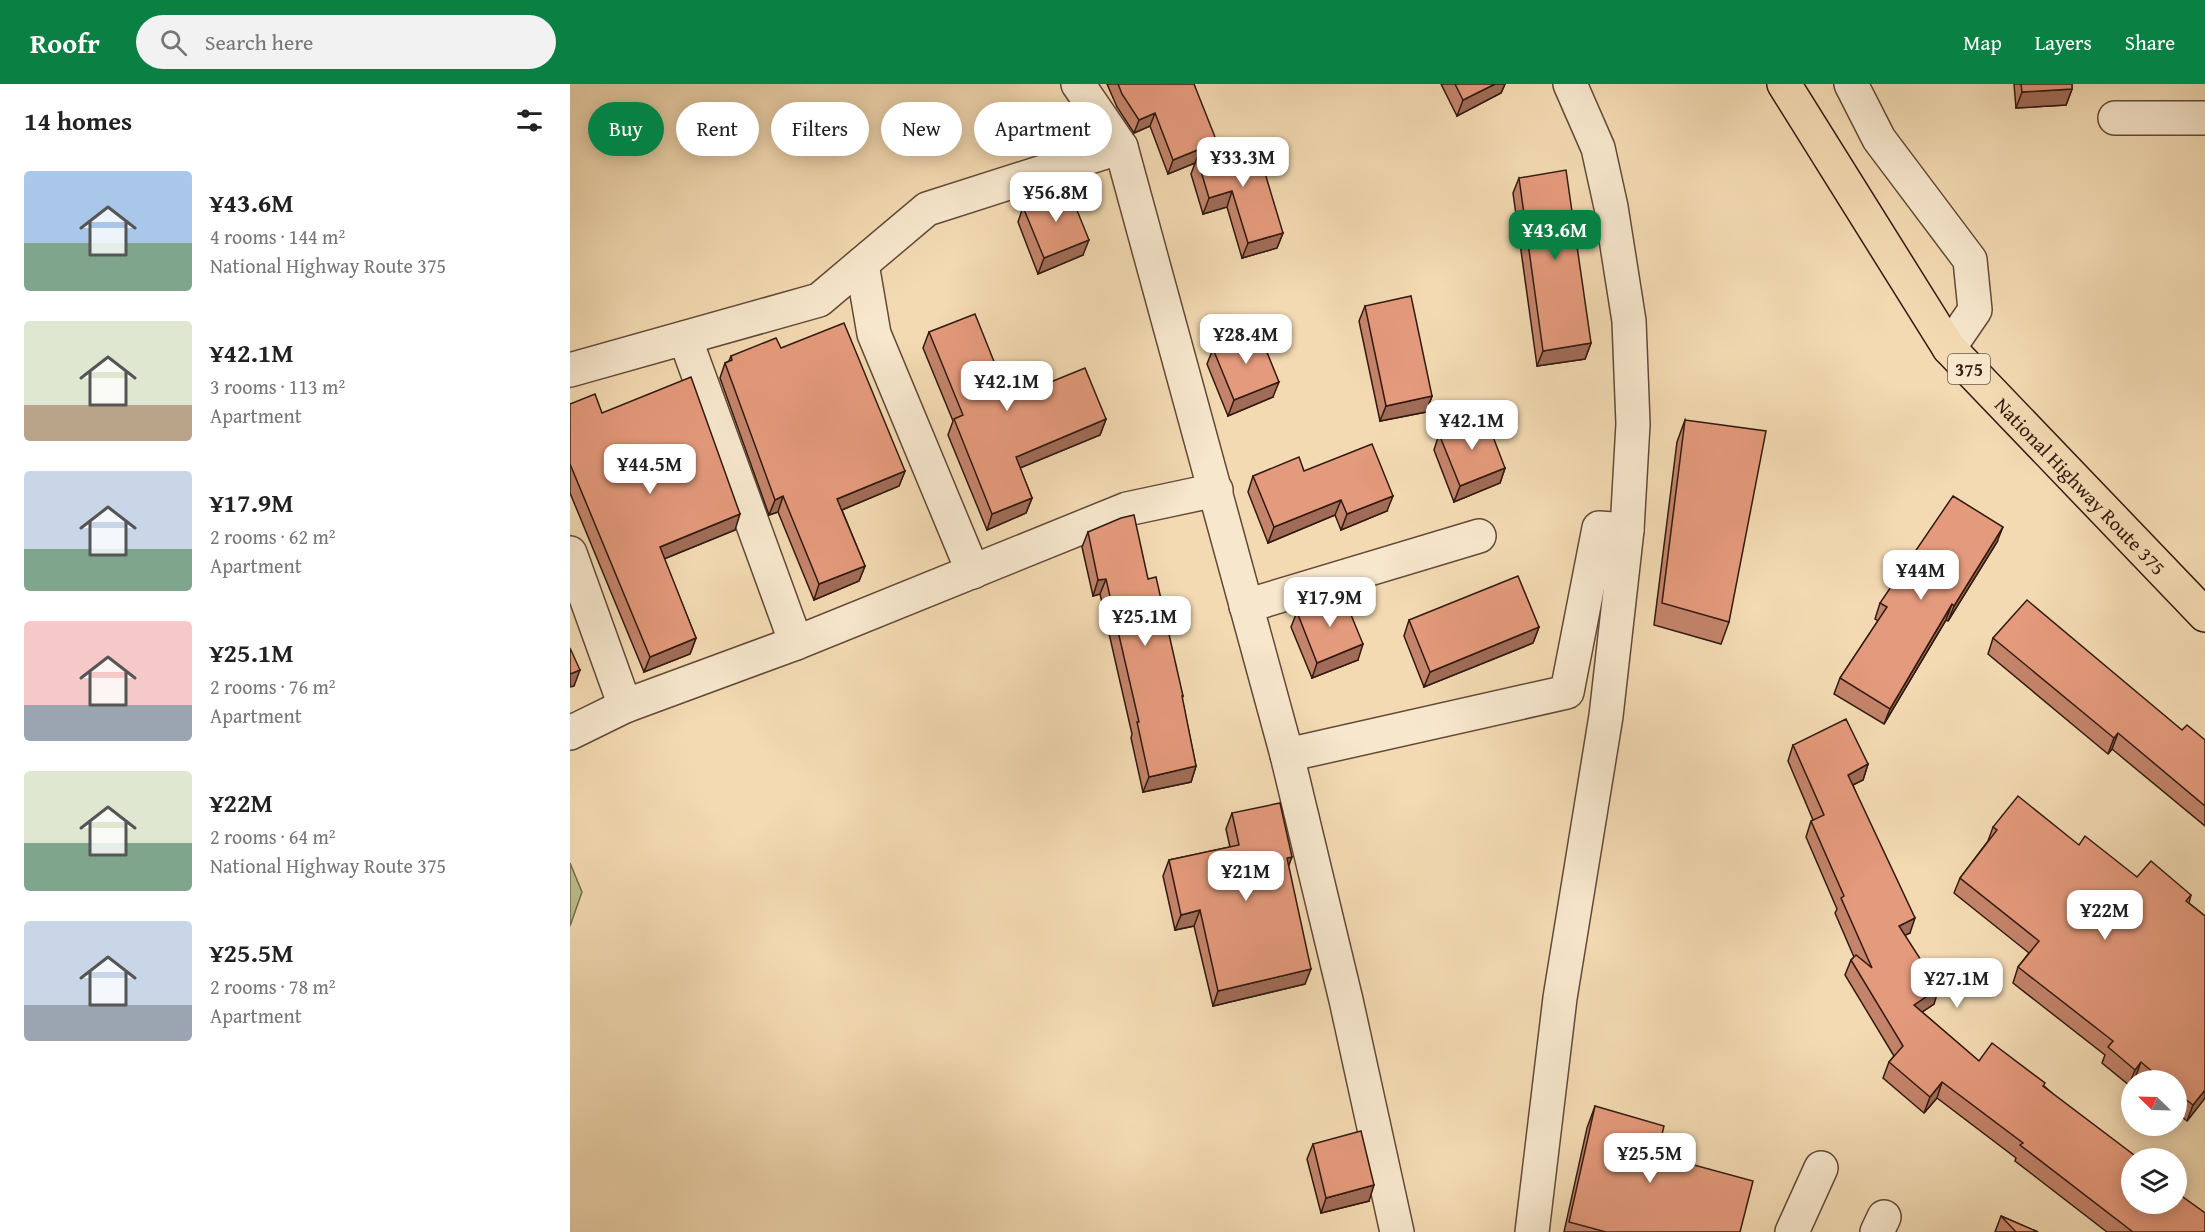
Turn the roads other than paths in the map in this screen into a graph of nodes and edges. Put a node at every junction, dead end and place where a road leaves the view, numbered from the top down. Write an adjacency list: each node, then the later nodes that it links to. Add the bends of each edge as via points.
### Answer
1 (1078, 84): 7 (street)
2 (1570, 84): 13 (street, via 1598,148 1629,321 1633,423)
3 (1784, 84): 10 (highway, National Highway Route 375 / 375)
4 (1851, 84): 10 (street, via 1879,139 1970,260 1975,310)
5 (2115, 118): 6 (street)
6 (2205, 118)
7 (1121, 147): 8 (street, via 927,209); 12 (street)
8 (862, 264): 9 (street, via 819,300); 16 (street, via 874,334)
9 (685, 338): 11 (street); 19 (street)
10 (1949, 348): 18 (highway, National Highway Route 375 / 375)
11 (570, 370)
12 (1216, 490): 16 (street, via 1127,509); 17 (street)
13 (1627, 530): 22 (street, via 1599,528 1567,692); 25 (street, via 1606,716 1560,998)
14 (1479, 536): 17 (street)
15 (570, 553): 20 (street)
16 (973, 572): 19 (street)
17 (1246, 606): 22 (street)
18 (2205, 615)
19 (796, 643): 20 (street)
20 (625, 706): 21 (street)
21 (570, 733)
22 (1287, 755): 24 (street)
23 (1821, 1168): 26 (street)
24 (1397, 1232)
25 (1532, 1232)
26 (1792, 1232)

